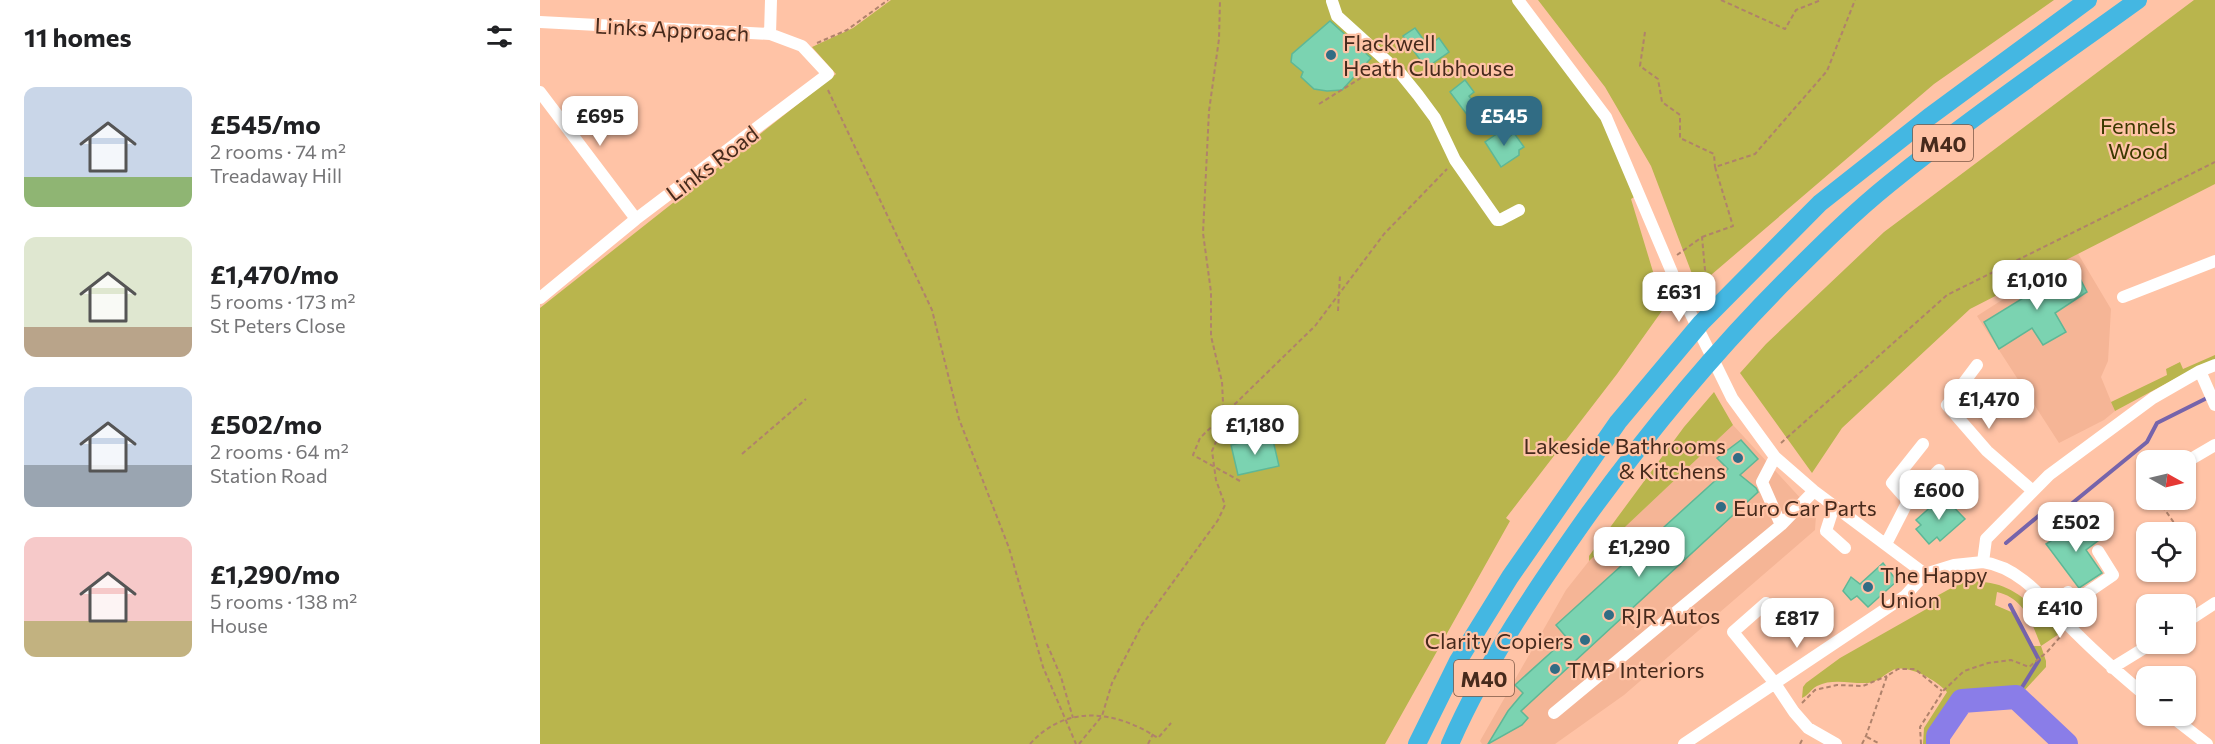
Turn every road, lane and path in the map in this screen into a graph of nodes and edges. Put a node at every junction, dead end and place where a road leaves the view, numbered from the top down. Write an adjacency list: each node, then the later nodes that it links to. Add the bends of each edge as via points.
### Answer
1 (771, 0): 13 (street, Links Approach)
2 (888, 0): 14 (path, via 847,30)
3 (1220, 0): 38 (path, via 1203,232 1211,292 1211,336 1222,382)
4 (1331, 0): 15 (street, via 1337,16)
5 (1518, 0): 26 (street, via 1606,117)
6 (1721, 0): 7 (path, via 1785,28 1796,10)
7 (1821, 0)
8 (1855, 0): 21 (path, via 1827,71 1755,154)
9 (2088, 0): 81 (highway, M40, via 1820,203 1701,323 1618,422 1568,491 1458,661)
10 (2138, 0): 82 (highway, M40, via 1888,185 1817,248 1719,350 1623,466 1560,555 1490,666)
11 (540, 22): 13 (street, Links Approach)
12 (1645, 32): 21 (path, via 1640,66 1658,79 1662,102 1680,115 1680,138 1714,154)
13 (770, 34): 14 (street)
14 (802, 46): 16 (street, via 828,74)
15 (1387, 62): 18 (path); 19 (street, via 1435,118)
16 (823, 79): 23 (street, Links Road); 72 (path, via 932,310 959,419 1009,549 1043,667)
17 (540, 92): 23 (street)
18 (1319, 104)
19 (1455, 160): 22 (street, via 1497,220); 28 (path, via 1384,234)
20 (2215, 162): 42 (path, via 1947,296)
21 (1715, 166): 24 (path, via 1733,226)
22 (1519, 210)
23 (636, 219): 31 (street, Links Road)
24 (1702, 237): 26 (path); 29 (path, via 1705,270)
25 (2215, 261): 30 (street)
26 (1667, 262): 29 (street)
27 (1340, 275): 28 (path)
28 (1339, 293): 32 (path); 38 (path, via 1315,326)
29 (1682, 296): 42 (street, via 1732,398)
30 (2123, 297)
31 (540, 298)
32 (1338, 311)
33 (1977, 365): 48 (street, via 1947,405 1987,451)
34 (2215, 365): 35 (street)
35 (2200, 371): 37 (street); 48 (street, via 2153,398)
36 (806, 399): 41 (path)
37 (2214, 402)
38 (1224, 413): 44 (path, via 1224,423 1212,451); 44 (path, via 1200,438 1193,454)
39 (1923, 444): 49 (street, via 1892,483)
40 (2215, 445): 43 (street)
41 (742, 454)
42 (1773, 454): 47 (street); 51 (street, via 1762,482)
43 (2196, 456)
44 (1215, 468): 46 (path); 71 (path, via 1225,505 1142,625 1112,683)
45 (1939, 471): 49 (street)
46 (1240, 481)
47 (1814, 491): 50 (street); 51 (street)
48 (2032, 491): 55 (street, via 1986,539)
49 (1908, 501): 52 (street)
50 (1834, 506): 52 (street); 53 (street, via 1826,531)
51 (1781, 525): 70 (street)
52 (1886, 544): 56 (street)
53 (1845, 548)
54 (2098, 551): 57 (street, via 2113,574 2075,601 2068,592 2058,601)
55 (1983, 562): 56 (street); 57 (street, via 1998,564 2032,587)
56 (1925, 574): 66 (street, via 1905,596)
57 (2046, 602): 61 (street)
58 (1766, 603): 66 (street, via 1733,632)
59 (2215, 603): 60 (street)
60 (2196, 615)
61 (2069, 627): 64 (street); 68 (path, via 2029,667 2011,660 1988,663 1964,671)
62 (1047, 644): 73 (path)
63 (2136, 653): 64 (street)
64 (2112, 668): 67 (street)
65 (1887, 676): 68 (path, via 1898,669 1915,669); 69 (path, via 1863,686 1837,685 1815,690); 77 (path)
66 (1774, 682): 69 (street); 83 (street)
67 (2136, 688)
68 (1943, 692): 87 (path, via 1920,727)
69 (1794, 712): 84 (street, via 1808,728)
70 (1554, 713)
71 (1102, 716): 73 (path); 76 (path, via 1119,718); 79 (path)
72 (1065, 718): 73 (path); 78 (path); 79 (path)
73 (1073, 718)
74 (1170, 723): 76 (path, via 1158,738)
75 (2184, 726): 88 (street)
76 (1153, 734): 80 (path)
77 (1866, 736): 85 (path); 86 (path)
78 (1030, 744)
79 (1077, 744)
80 (1148, 744)
81 (1417, 744)
82 (1450, 744)
83 (1684, 744)
84 (1836, 744)
85 (1862, 744)
86 (1880, 744)
87 (1921, 744)
88 (2207, 744)

